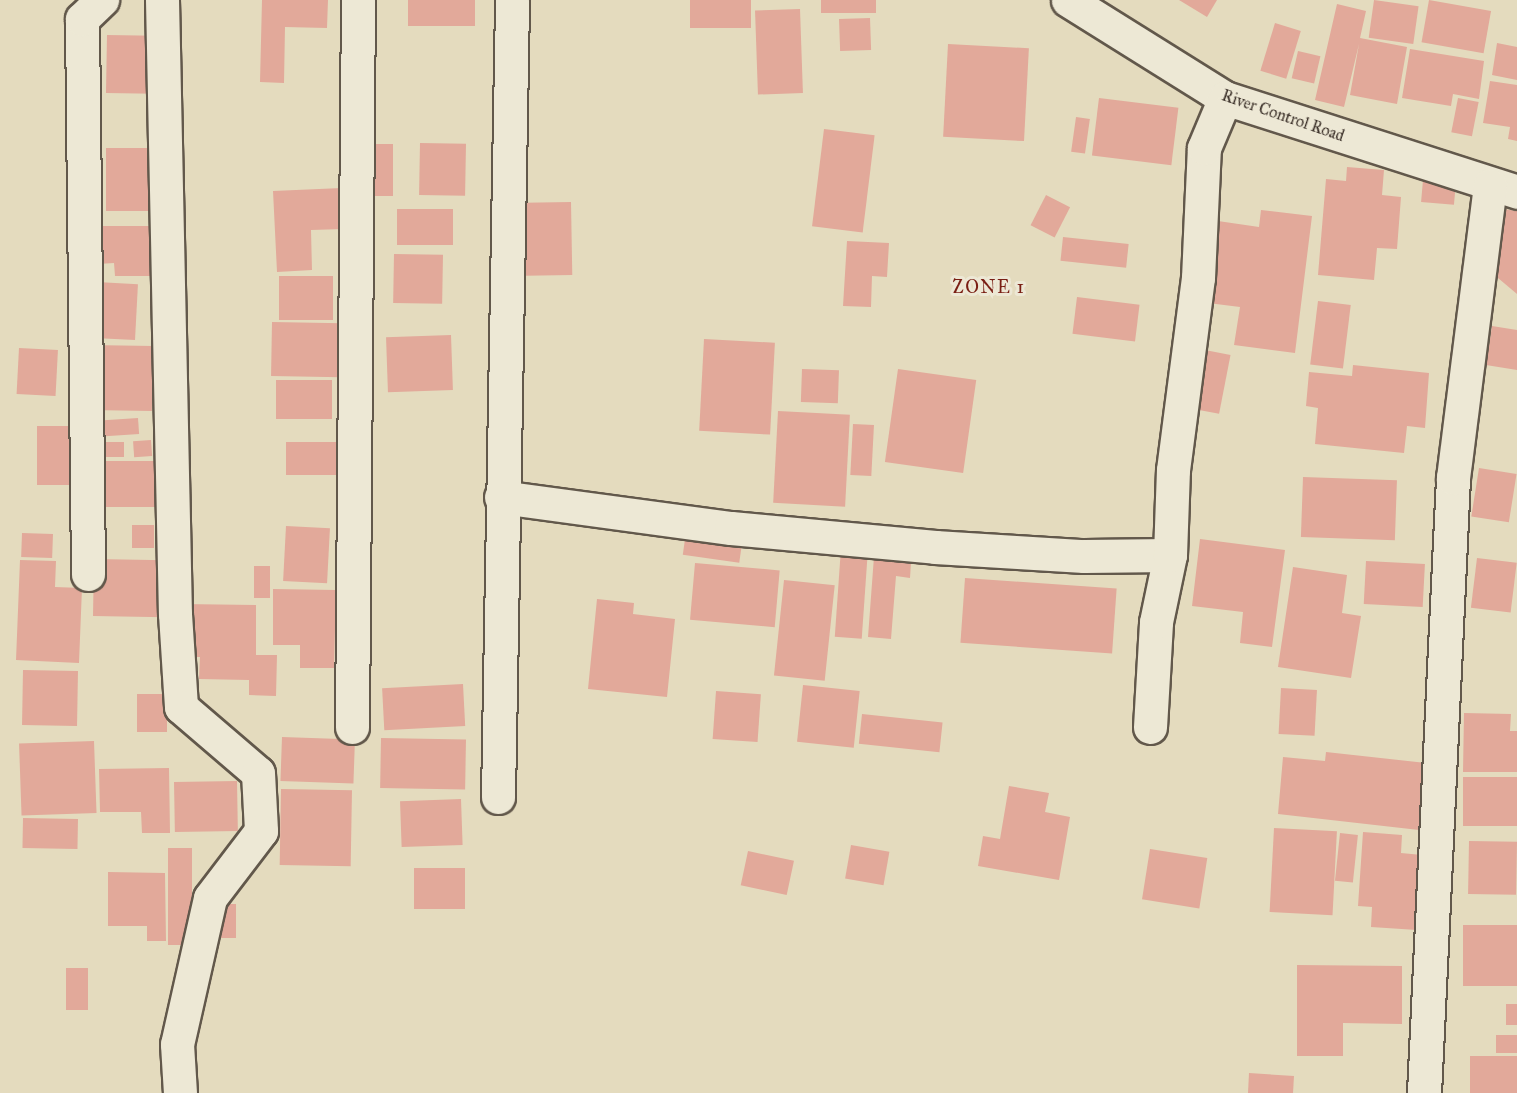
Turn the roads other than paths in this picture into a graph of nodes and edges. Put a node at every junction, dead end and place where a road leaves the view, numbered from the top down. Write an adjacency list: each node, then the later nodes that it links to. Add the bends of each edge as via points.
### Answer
1 (162, 0): 14 (street, via 175,614 181,707 258,773 261,831 210,898 177,1044)
2 (358, 0): 11 (street)
3 (512, 0): 8 (street)
4 (1068, 0): 6 (street, River Control Road)
5 (89, 6): 10 (street)
6 (1225, 98): 7 (street, River Control Road); 9 (street, via 1204,148 1198,278 1173,470)
7 (1503, 188): 15 (street, via 1453,478)
8 (501, 497): 9 (street, via 731,528 935,547 1084,556); 13 (street)
9 (1170, 555): 12 (street, via 1156,622)
10 (88, 574)
11 (352, 727)
12 (1150, 727)
13 (498, 796)
14 (180, 1093)
15 (1424, 1093)

